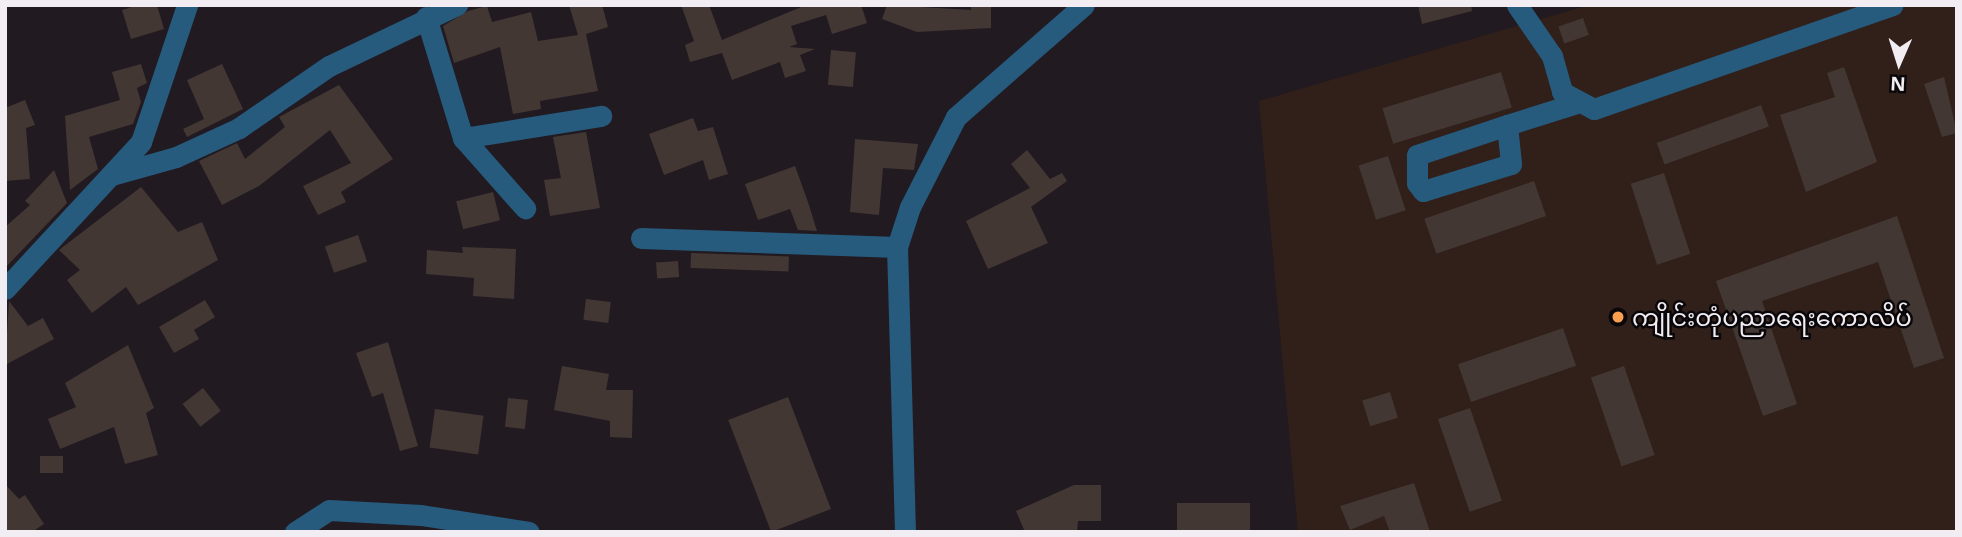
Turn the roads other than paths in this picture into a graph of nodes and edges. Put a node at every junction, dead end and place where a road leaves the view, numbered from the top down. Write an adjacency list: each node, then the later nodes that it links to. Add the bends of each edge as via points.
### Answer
1 (187, 5): 11 (street, via 141,142)
2 (457, 5): 6 (street)
3 (1084, 5): 14 (street, via 956,117 930,162)
4 (1517, 5): 7 (street, via 1545,43 1562,92)
5 (1892, 5): 7 (street, via 1618,102 1594,109)
6 (426, 17): 10 (street); 11 (street, via 329,66 239,128 176,157)
7 (1574, 104): 9 (street)
8 (601, 116): 10 (street)
9 (1507, 125): 9 (street, via 1417,155 1417,184 1423,191 1511,164)
10 (463, 138): 12 (street)
11 (112, 175): 15 (street)
12 (525, 208)
13 (641, 238): 14 (street)
14 (897, 247): 19 (street)
15 (5, 289)
16 (501, 530): 17 (street, via 329,510); 18 (street)
17 (295, 532)
18 (529, 532)
19 (905, 532)

